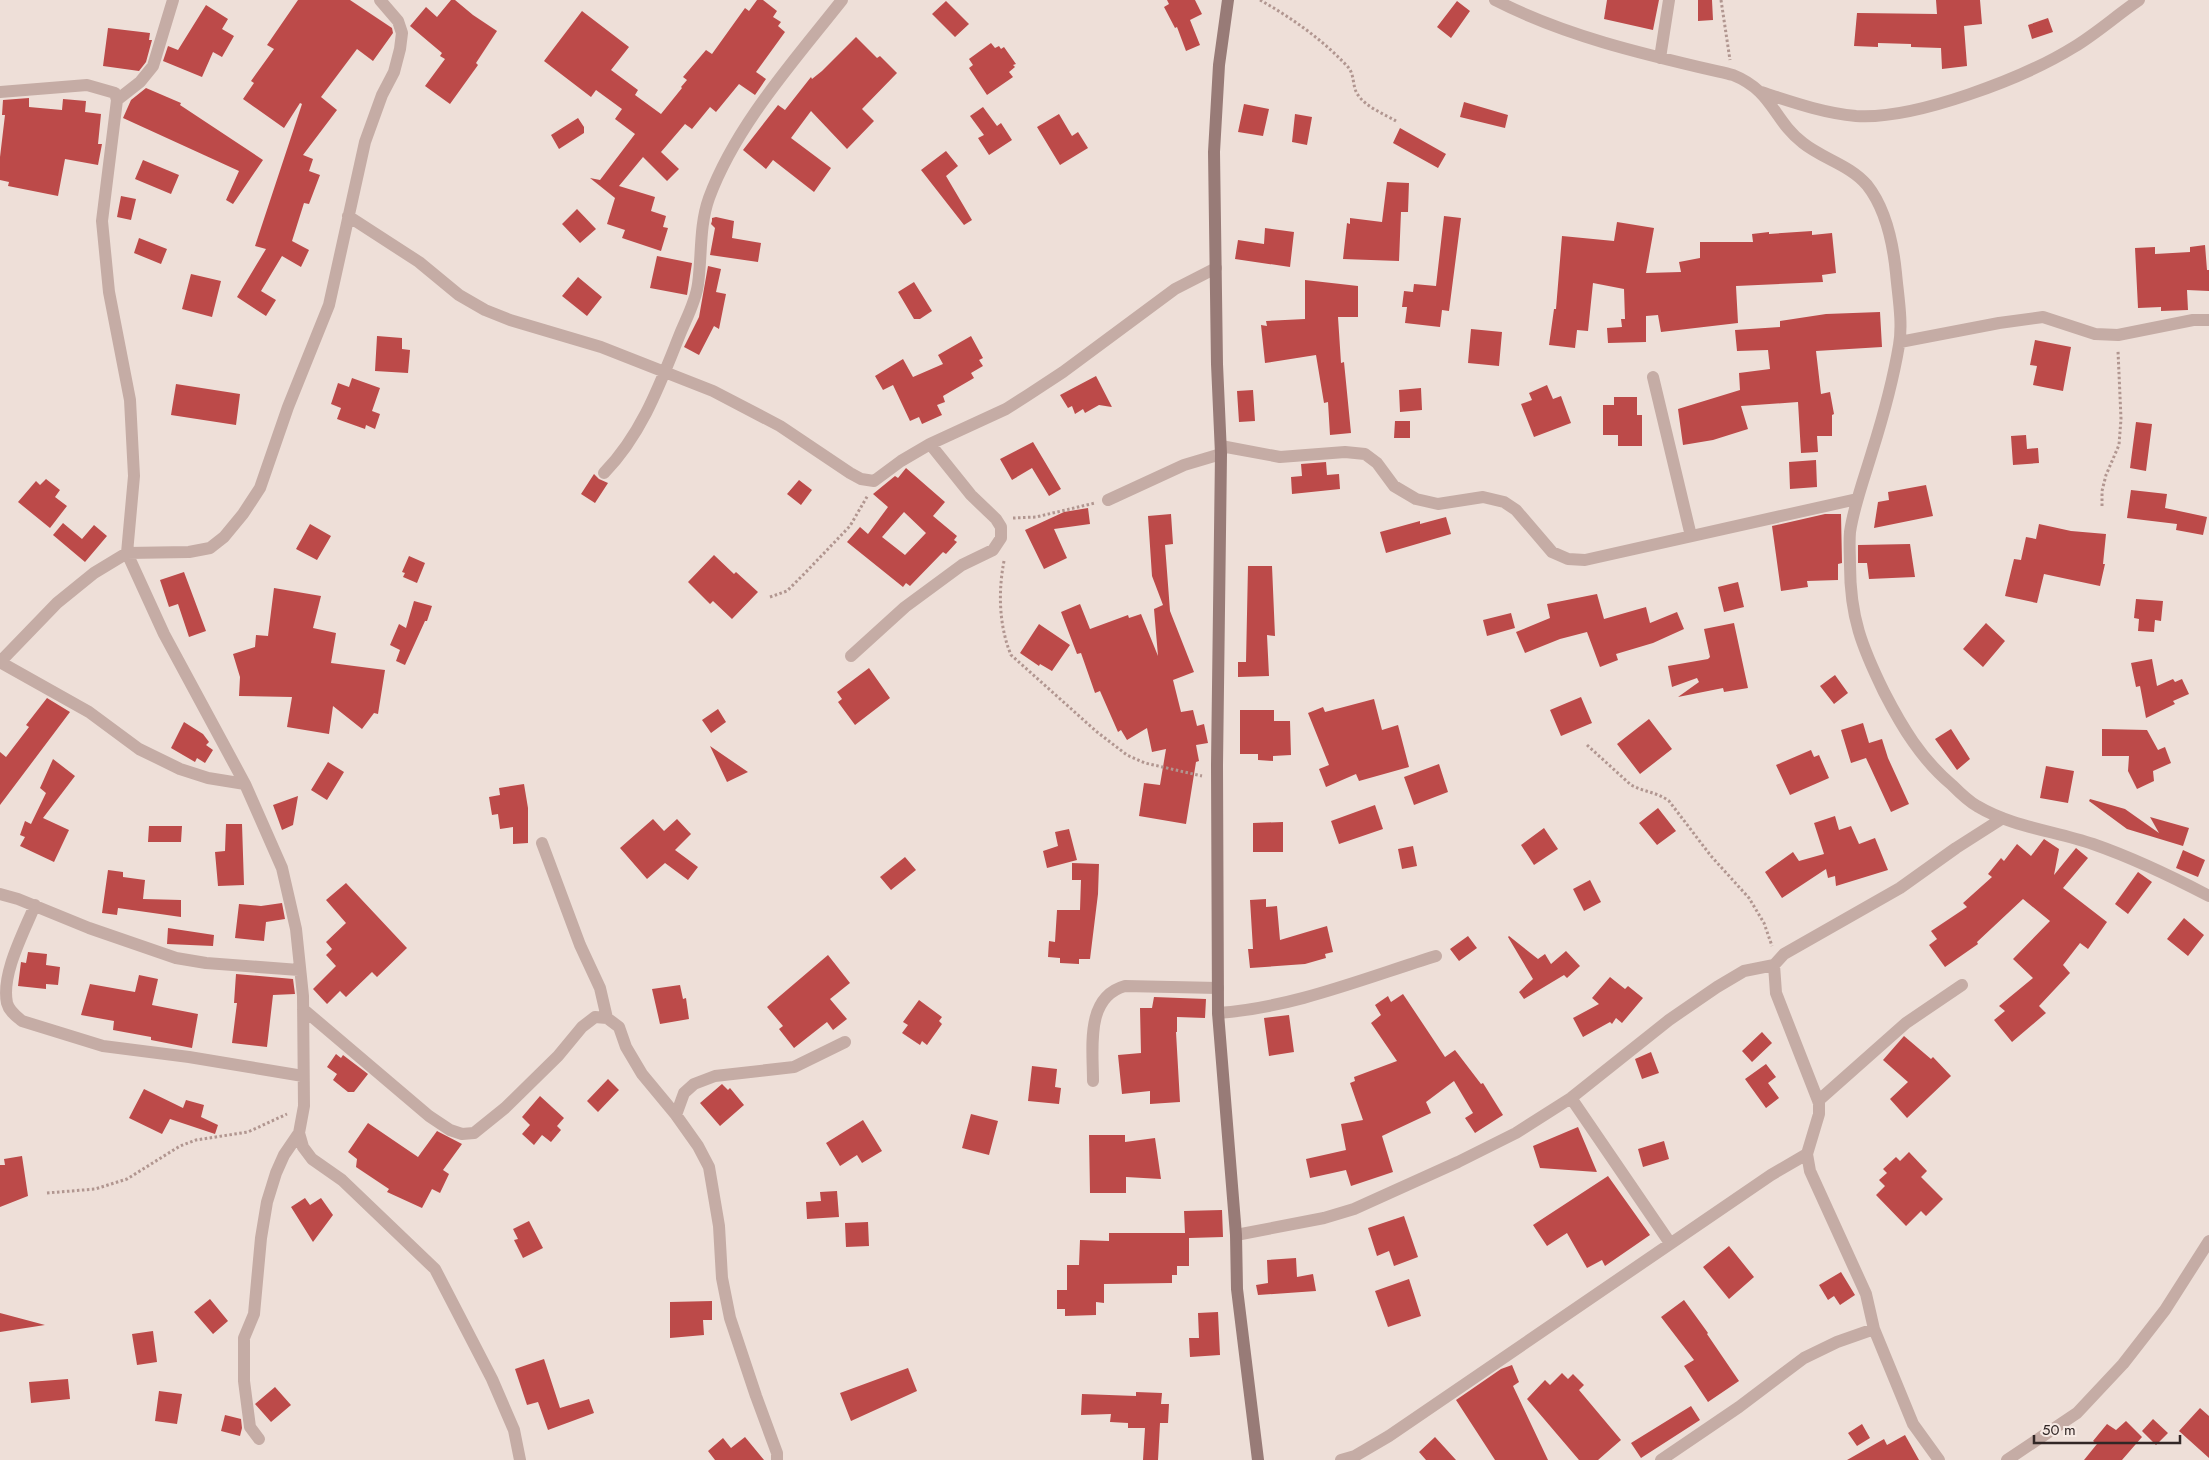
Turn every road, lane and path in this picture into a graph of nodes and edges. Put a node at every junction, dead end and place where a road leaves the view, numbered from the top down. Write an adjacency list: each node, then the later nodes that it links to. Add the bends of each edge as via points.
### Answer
1 (173, 0): 14 (street, via 153,66 140,82)
2 (380, 0): 16 (street, via 398,21 402,33 400,49 365,142)
3 (842, 0): 21 (street, via 772,88 724,162 708,200 700,240 698,286)
4 (1228, 0): 17 (street, via 1219,65 1214,152)
5 (1260, 0): 15 (path, via 1313,35 1349,68 1358,95)
6 (1495, 0): 10 (street, via 1558,28)
7 (1669, 0): 10 (street)
8 (1721, 0): 11 (path)
9 (2139, 0): 13 (street, via 2074,47 2032,70 1964,95 1895,114 1857,116 1820,111)
10 (1660, 58): 11 (street)
11 (1733, 75): 13 (street, via 1750,82)
12 (0, 92): 14 (street, via 87,85 109,90 115,93)
13 (1761, 92): 20 (street, via 1794,136 1815,153 1849,168 1866,184 1878,203 1895,260)
14 (117, 100): 33 (street, via 102,221 109,292 130,400 134,476)
15 (1396, 121)
16 (348, 216): 21 (street, via 485,310 601,347); 33 (street, via 329,304 260,488 243,514 210,548)
17 (1216, 268): 23 (street, via 1175,289 1063,372 1006,409); 24 (street)
18 (2209, 320): 19 (street, via 2192,320)
19 (2118, 335): 20 (street, via 2095,334 2043,317); 29 (path, via 2119,444 2106,475)
20 (1900, 342): 27 (street, via 1883,419)
21 (665, 372): 25 (street, via 638,430); 26 (street, via 780,426 850,474)
22 (1653, 377): 31 (street)
23 (930, 444): 26 (street); 30 (street, via 970,495)
24 (1221, 450): 28 (street); 31 (street, via 1280,457 1345,452 1365,454 1394,486 1416,499 1438,504 1483,498 1504,502 1516,510 1552,552 1568,559 1585,560); 38 (street)
25 (604, 473)
26 (874, 481): 34 (path, via 850,526 787,591)
27 (1857, 499): 31 (street); 40 (street, via 1850,534 1850,586 1854,618 1866,654 1901,724 1921,755 1977,806)
28 (1108, 500): 30 (path, via 1036,517)
29 (2102, 506)
30 (996, 520): 32 (street, via 1001,527)
31 (1691, 536)
32 (1001, 538): 35 (street, via 993,550 948,574 905,607); 38 (path, via 1005,552 1001,618 1012,656 1127,755 1145,763)
33 (127, 554): 36 (street, via 94,573 58,602); 39 (street, via 168,643)
34 (770, 597)
35 (851, 656)
36 (0, 662): 39 (street, via 89,712 139,748 180,769)
37 (1587, 745): 46 (path, via 1631,785 1669,801 1711,856 1749,898 1764,923)
38 (1217, 780): 49 (street)
39 (244, 784): 47 (street, via 282,868 296,929)
40 (2004, 818): 43 (street, via 2113,852 2163,872); 46 (street, via 1900,888 1784,954)
41 (542, 843): 52 (street, via 580,945 600,988)
42 (0, 894): 44 (street)
43 (2209, 896)
44 (35, 906): 47 (street, via 176,958); 54 (street, via 8,972 7,1004 22,1021 103,1046)
45 (1436, 956): 51 (street, via 1295,1000 1250,1011)
46 (1776, 963): 56 (street, via 1744,971 1717,987); 57 (street, via 1776,993)
47 (300, 970): 50 (street)
48 (1962, 985): 57 (street, via 1906,1023)
49 (1218, 988): 51 (street); 55 (street, via 1125,986 1115,989 1103,1000 1093,1026)
50 (304, 1008): 52 (street, via 429,1116 462,1134 474,1133 488,1124 558,1056 582,1027 595,1017); 54 (street)
51 (1218, 1013): 63 (street)
52 (607, 1018): 59 (street, via 619,1027 626,1047 642,1074)
53 (845, 1042): 59 (street, via 794,1067 715,1076 694,1084 684,1093)
54 (303, 1076): 58 (street)
55 (1093, 1080)
56 (1571, 1098): 63 (street, via 1516,1134 1354,1209); 65 (street)
57 (1818, 1101): 61 (street, via 1819,1114)
58 (304, 1106): 60 (street); 62 (path, via 248,1132 196,1140 180,1146 128,1179 95,1189)
59 (676, 1115): 69 (street, via 709,1168 730,1318)
60 (300, 1133): 67 (street, via 284,1155 267,1202 254,1314 244,1338 242,1356 250,1427); 68 (street, via 303,1148 312,1160 342,1180 436,1270 492,1379 514,1430)
61 (1808, 1154): 65 (street); 66 (street, via 1810,1170 1866,1294)
62 (47, 1193)
63 (1236, 1235): 70 (street, via 1236,1289)
64 (2209, 1240): 74 (street, via 2165,1310 2123,1364 2077,1413)
65 (1670, 1243): 71 (street, via 1389,1436 1355,1456)
66 (1874, 1329): 72 (street, via 1804,1358); 73 (street, via 1913,1424)
67 (259, 1439)
68 (520, 1460)
69 (777, 1460)
70 (1258, 1460)
71 (1341, 1460)
72 (1661, 1460)
73 (1939, 1460)
74 (2007, 1460)

